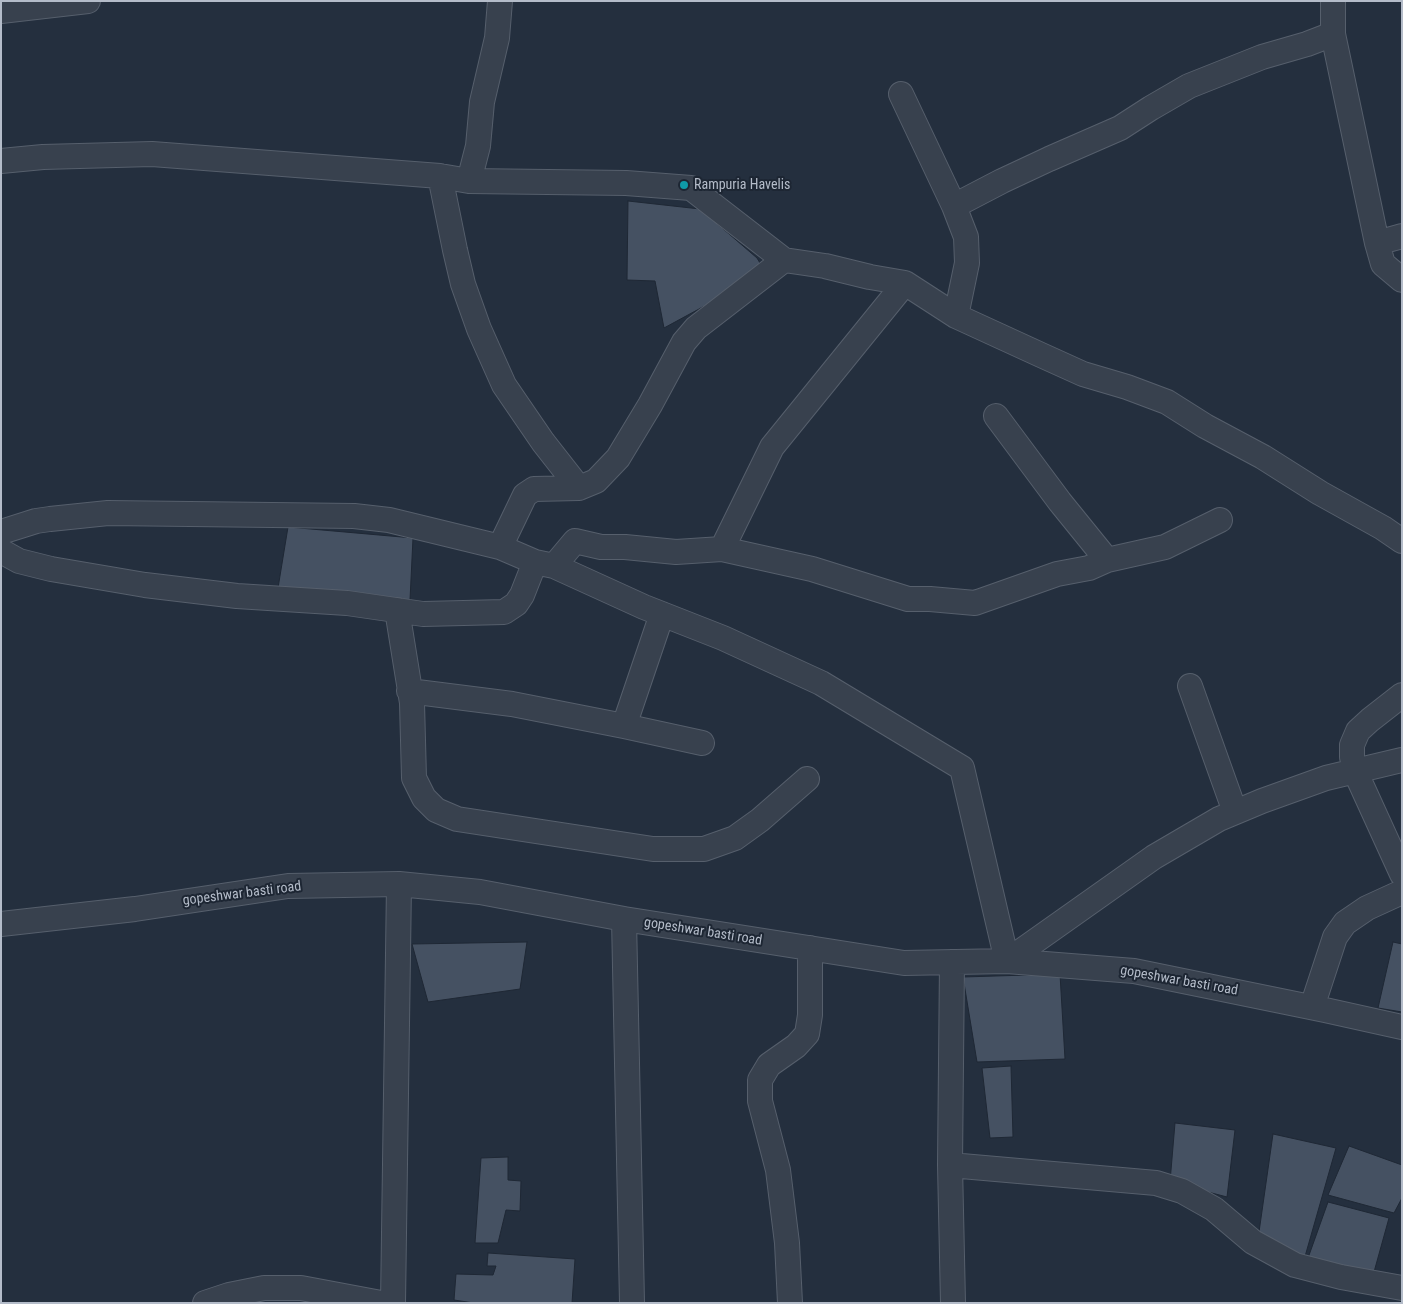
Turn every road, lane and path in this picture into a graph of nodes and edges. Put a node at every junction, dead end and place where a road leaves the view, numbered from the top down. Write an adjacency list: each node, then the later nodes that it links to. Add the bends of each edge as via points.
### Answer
1 (88, 1): 4 (street)
2 (500, 1): 9 (street, via 497,38)
3 (1333, 1): 5 (street)
4 (1, 10)
5 (1333, 34): 10 (street, via 1262,57 1190,86 1120,128); 12 (street)
6 (901, 94): 10 (street)
7 (1, 161): 8 (street, via 152,154)
8 (440, 176): 9 (street); 18 (street, via 463,284 504,385)
9 (469, 181): 13 (street, via 626,183 691,188)
10 (954, 206): 16 (street, via 966,237 967,263)
11 (1402, 236): 12 (street)
12 (1377, 243): 14 (street, via 1383,264)
13 (784, 260): 15 (street); 18 (street, via 696,328 684,342 618,458 596,481)
14 (1402, 280)
15 (906, 283): 16 (street); 23 (street, via 772,447)
16 (956, 316): 21 (street, via 1084,374 1167,402)
17 (996, 416): 25 (street)
18 (579, 488): 22 (street, via 534,489 525,496)
19 (1220, 520): 25 (street, via 1165,547)
20 (1, 532): 22 (street, via 36,521 108,513 354,516 389,520)
21 (1402, 541)
22 (500, 547): 26 (street)
23 (722, 549): 25 (street, via 812,568 908,599 975,603); 26 (street, via 676,552 601,547 575,541)
24 (1, 551): 27 (street, via 19,561 52,569 145,585)
25 (1107, 560)
26 (545, 564): 27 (street, via 516,604 504,612 423,614); 28 (street)
27 (397, 610): 30 (street)
28 (662, 614): 32 (street); 44 (street, via 821,683 962,768)
29 (1190, 686): 37 (street)
30 (410, 691): 32 (street, via 512,704); 36 (street, via 414,778 424,798 436,810 457,819 652,848 704,849 735,838)
31 (1402, 695): 35 (street, via 1358,731 1352,745)
32 (624, 726): 33 (street)
33 (702, 743)
34 (1402, 760): 35 (street)
35 (1355, 771): 37 (street, via 1326,778); 38 (street)
36 (807, 779)
37 (1234, 812): 44 (street, via 1154,857)
38 (1402, 874)
39 (400, 884): 41 (street, gopeshwar basti road, via 480,892); 42 (street, gopeshwar basti road, via 288,886 134,909); 52 (street)
40 (1402, 892): 46 (street, via 1345,922 1334,937)
41 (624, 919): 43 (street, gopeshwar basti road); 53 (street)
42 (1, 924)
43 (810, 948): 45 (street, gopeshwar basti road, via 904,963); 54 (street, via 807,1034 769,1065 760,1080 760,1101 778,1170)
44 (1007, 961): 45 (street, gopeshwar basti road); 46 (street, gopeshwar basti road, via 1134,971)
45 (952, 962): 48 (street)
46 (1312, 1007): 47 (street, gopeshwar basti road)
47 (1402, 1027)
48 (950, 1165): 49 (street, via 1156,1183 1182,1191 1214,1209 1253,1242 1295,1265); 55 (street)
49 (1402, 1288)
50 (205, 1303): 51 (street, via 229,1294 264,1288 301,1288)
51 (381, 1303)
52 (393, 1303)
53 (632, 1303)
54 (790, 1303)
55 (953, 1303)

